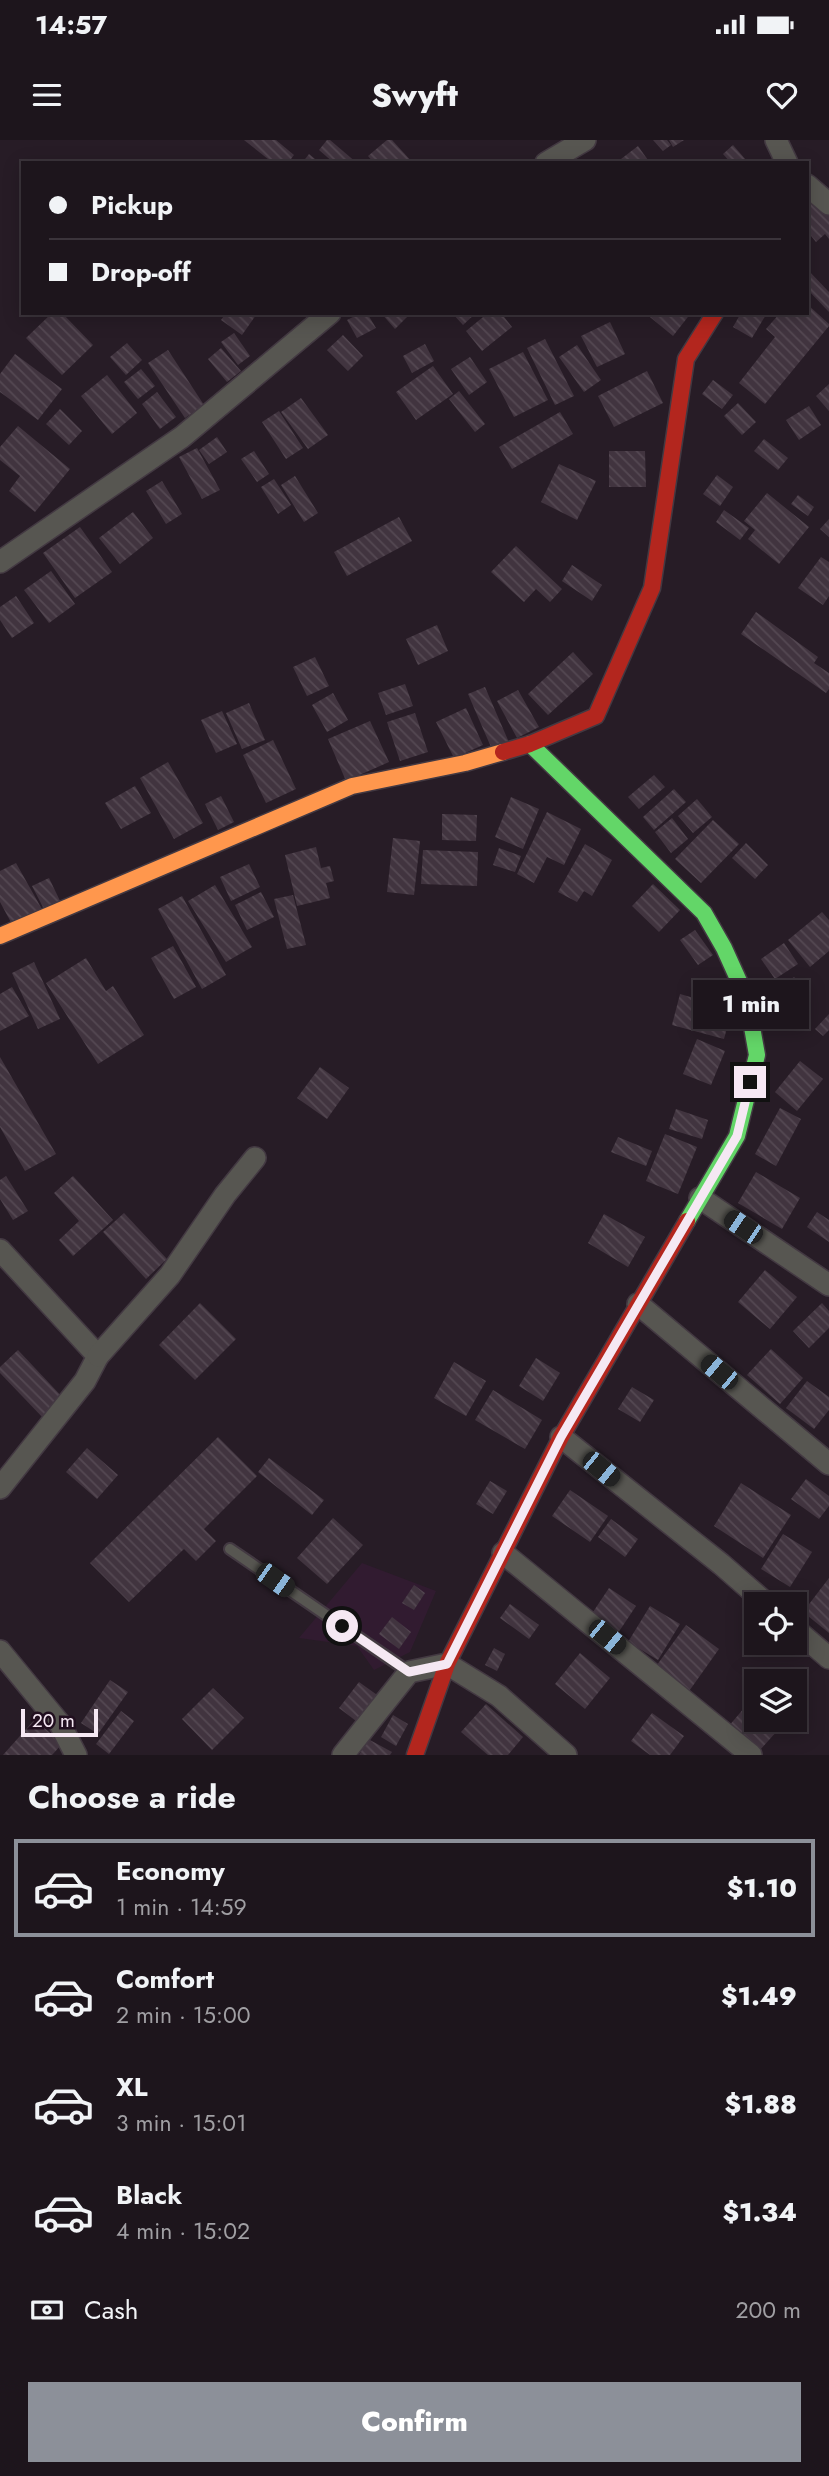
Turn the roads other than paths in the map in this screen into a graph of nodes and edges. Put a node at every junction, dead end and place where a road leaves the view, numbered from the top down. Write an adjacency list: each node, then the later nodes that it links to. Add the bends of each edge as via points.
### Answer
1 (585, 140): 3 (street)
2 (776, 140): 4 (street)
3 (549, 161)
4 (786, 161)
5 (809, 187): 6 (street)
6 (829, 204)
7 (329, 315): 9 (street, via 182,437)
8 (714, 315): 10 (street, via 686,359 652,588 596,716)
9 (0, 562)
10 (530, 744): 11 (street, via 465,763 352,786); 13 (street, via 704,913 747,999 757,1055 737,1136)
11 (0, 936)
12 (255, 1158): 17 (street, via 170,1275)
13 (700, 1198): 15 (street); 16 (street)
14 (0, 1250): 17 (street)
15 (829, 1285)
16 (639, 1304): 18 (street); 19 (street)
17 (98, 1356): 20 (street, via 85,1381)
18 (561, 1437): 22 (street); 23 (street)
19 (829, 1464)
20 (0, 1488)
21 (230, 1549): 28 (lane)
22 (503, 1553): 27 (street); 33 (street)
23 (753, 1592)
24 (807, 1639): 26 (street)
25 (0, 1651): 29 (street, via 60,1724)
26 (829, 1658)
27 (447, 1664): 28 (street); 31 (street); 32 (street, via 499,1696)
28 (409, 1672): 30 (street)
29 (76, 1755)
30 (343, 1755)
31 (415, 1755)
32 (566, 1755)
33 (751, 1755)

